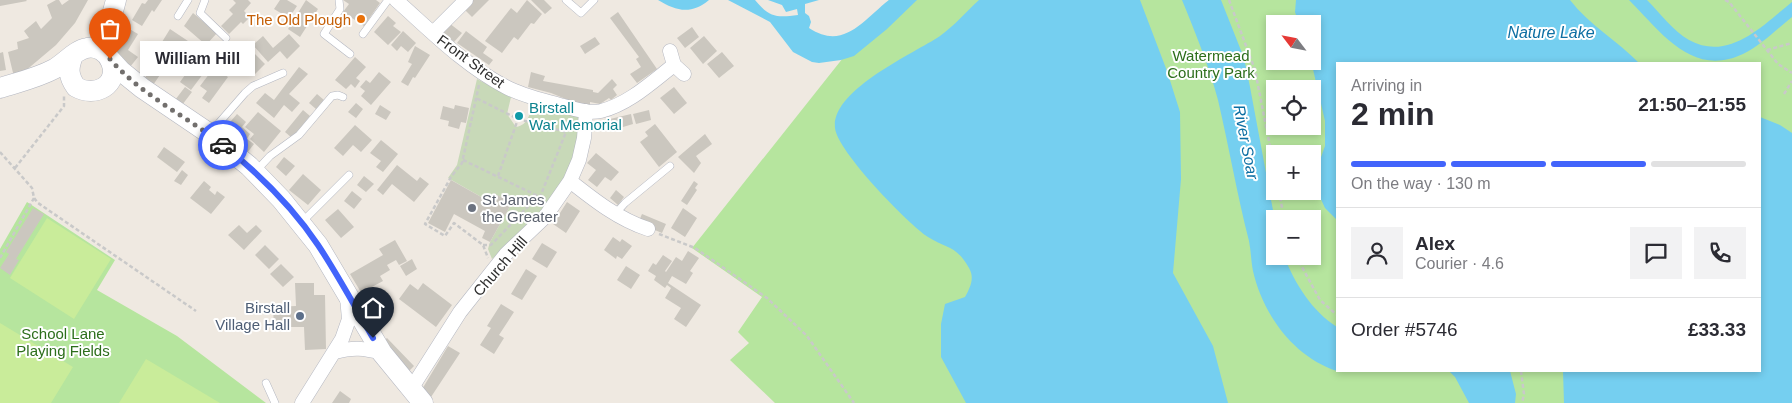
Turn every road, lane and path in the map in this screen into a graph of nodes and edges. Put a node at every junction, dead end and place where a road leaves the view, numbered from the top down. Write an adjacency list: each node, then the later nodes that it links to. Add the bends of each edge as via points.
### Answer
1 (116, 0): 14 (street)
2 (188, 0): 13 (lane)
3 (205, 0): 17 (lane, via 200,13)
4 (339, 0): 22 (lane, via 340,9 324,34)
5 (388, 0): 16 (lane)
6 (396, 0): 15 (street, Front Street)
7 (466, 0): 15 (street)
8 (566, 0): 9 (lane, via 581,13)
9 (594, 0)
10 (1229, 0): 39 (path, via 1256,70)
11 (1725, 0): 12 (path)
12 (1729, 1): 19 (path)
13 (178, 16)
14 (109, 24): 21 (street); 23 (street, via 104,45)
15 (434, 33): 24 (street, Front Street)
16 (363, 34)
17 (226, 38)
18 (1792, 43): 19 (path)
19 (1766, 50): 26 (path, via 1778,64)
20 (670, 51): 36 (street, via 679,70 617,106 602,111)
21 (79, 52): 23 (street, via 99,49); 27 (street); 28 (street, via 69,66)
22 (350, 54)
23 (108, 56): 30 (street, via 113,71); 32 (street)
24 (482, 71): 35 (path); 36 (street, Front Street, via 505,87 526,96)
25 (282, 73): 38 (lane, via 253,86)
26 (1792, 73)
27 (36, 78): 28 (street); 31 (street)
28 (68, 81): 30 (street, via 83,91 91,92); 43 (path, via 64,106)
29 (1792, 81): 33 (path)
30 (106, 86): 32 (street)
31 (0, 88)
32 (142, 88): 38 (street)
33 (1784, 94)
34 (343, 98): 44 (lane, via 332,96 299,134)
35 (476, 98): 37 (path); 41 (path)
36 (586, 111): 47 (street, Church Hill, via 579,160)
37 (518, 119): 46 (path); 48 (path, via 566,132)
38 (209, 134): 44 (street)
39 (1270, 145)
40 (0, 152): 43 (path)
41 (463, 160): 46 (path); 53 (path, via 425,224 445,236 454,223)
42 (670, 166): 50 (lane)
43 (15, 168): 49 (path, via 32,188)
44 (255, 172): 51 (street)
45 (349, 175): 51 (lane)
46 (498, 177): 48 (path)
47 (570, 181): 50 (street); 56 (street, Church Hill, via 545,217)
48 (538, 195): 53 (path, via 492,245)
49 (34, 198): 54 (path); 58 (path)
50 (615, 214): 52 (street)
51 (302, 223): 57 (street)
52 (648, 229): 67 (path, via 696,248 768,298 807,336)
53 (483, 245): 56 (path)
54 (0, 258)
55 (1301, 265): 59 (path, via 1320,300)
56 (492, 271): 64 (street, Church Hill, via 460,312)
57 (346, 292): 60 (street, via 349,319); 61 (street)
58 (196, 311)
59 (1336, 314)
60 (335, 352): 61 (street, via 364,348); 66 (street)
61 (382, 353): 64 (street)
62 (1520, 372): 68 (path, via 1524,394)
63 (266, 383): 65 (lane)
64 (417, 396)
65 (275, 403)
66 (302, 403)
67 (854, 403)
68 (1522, 403)

